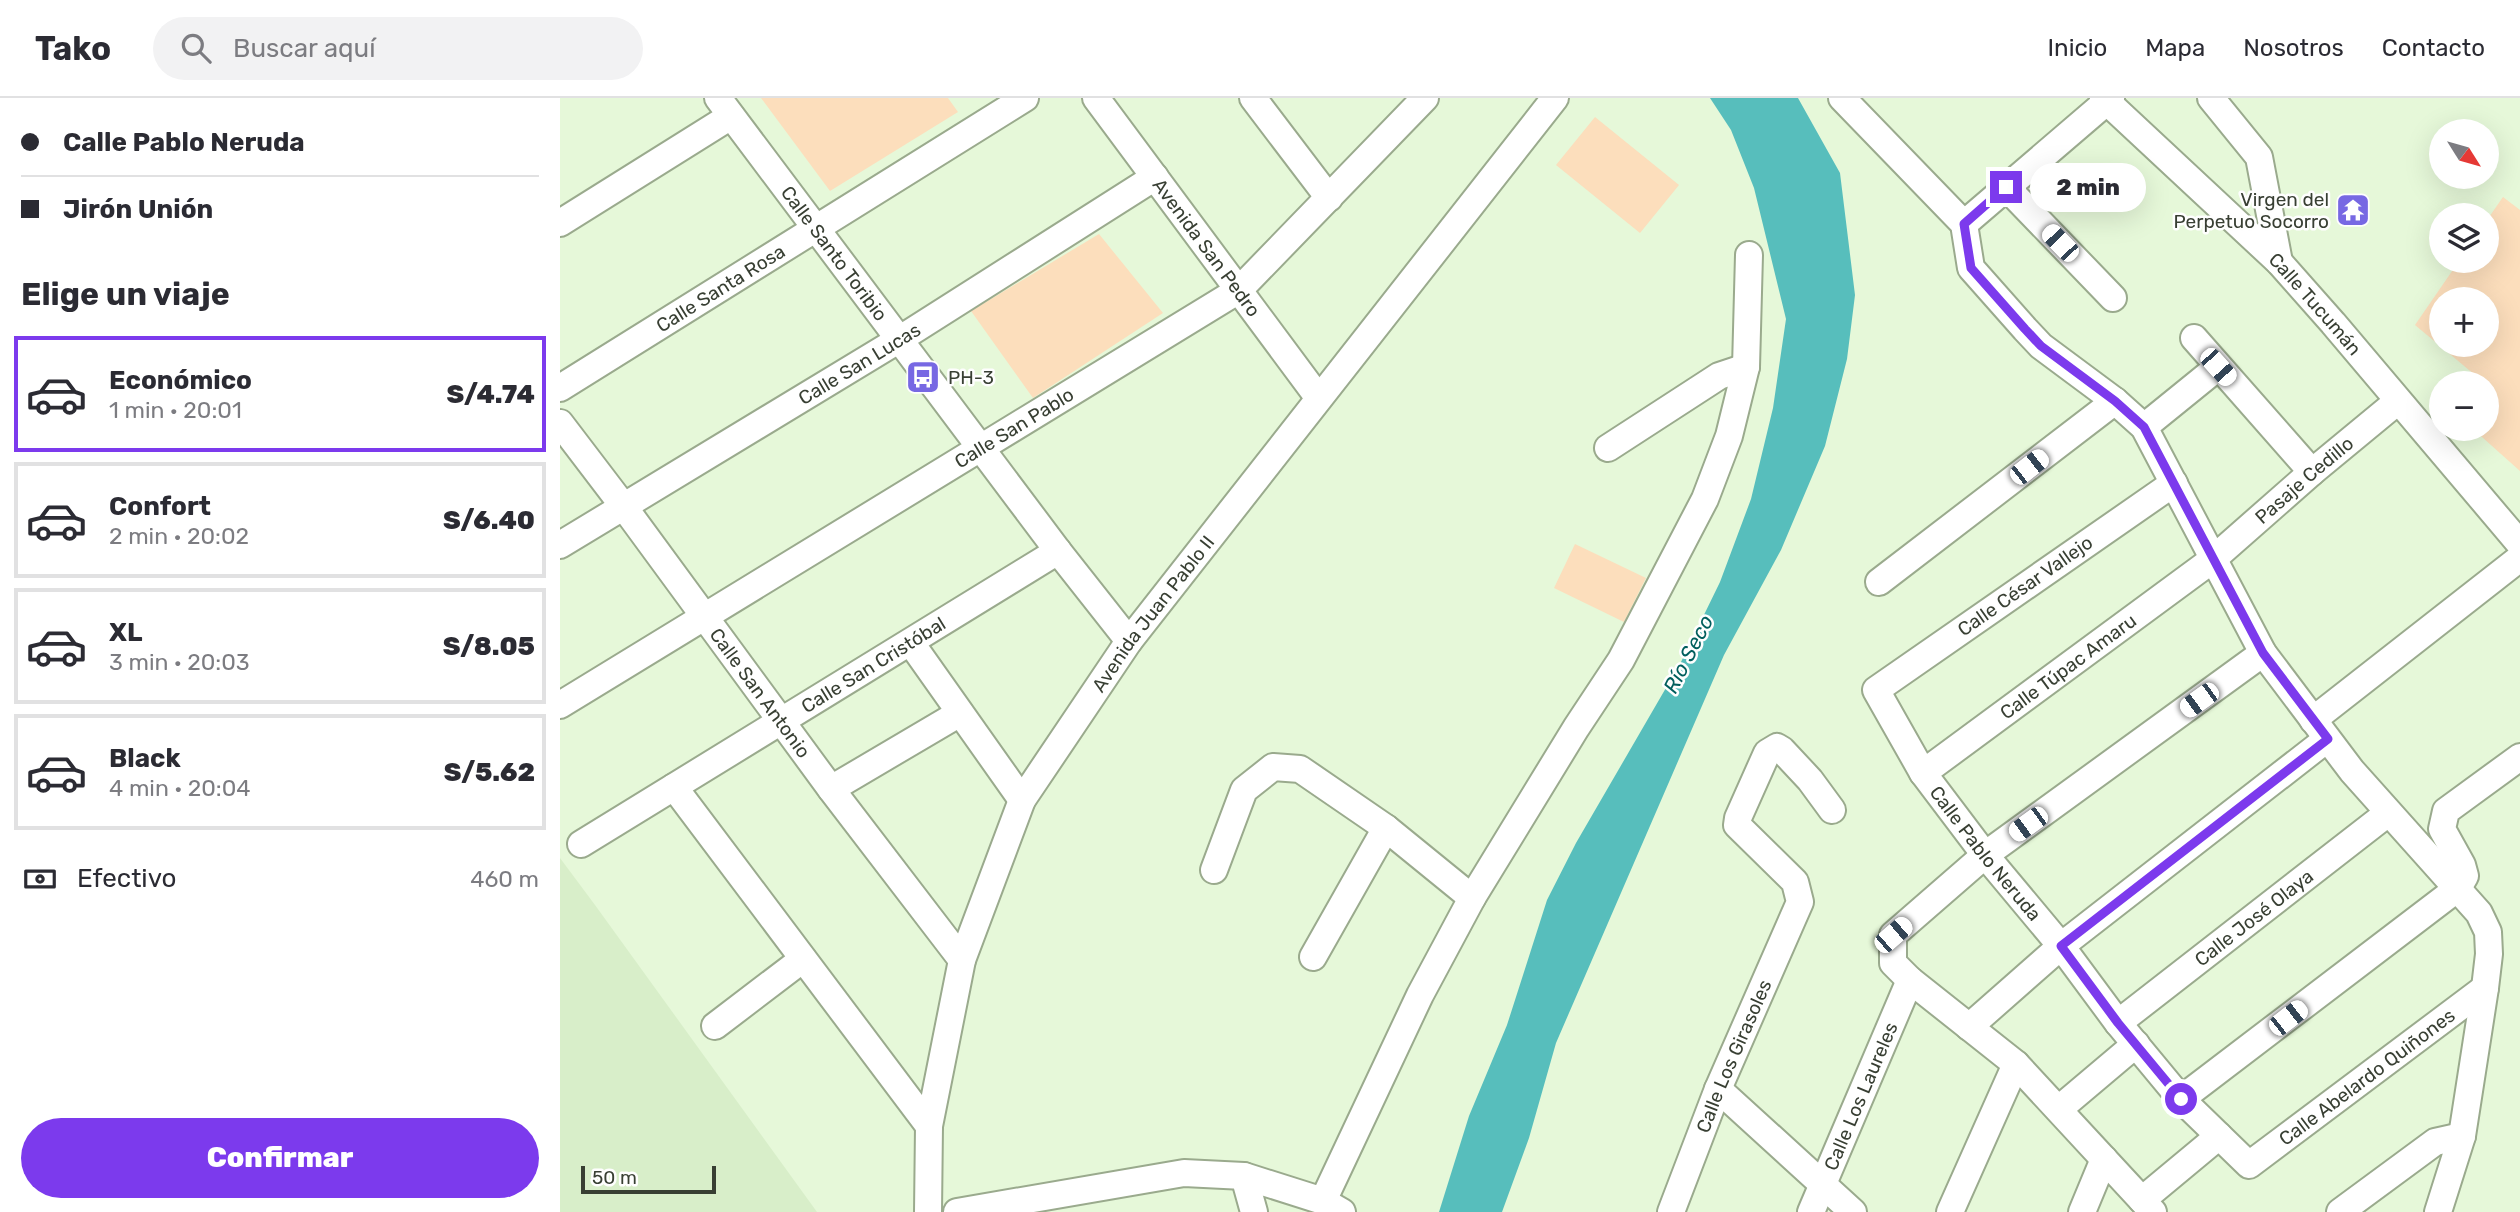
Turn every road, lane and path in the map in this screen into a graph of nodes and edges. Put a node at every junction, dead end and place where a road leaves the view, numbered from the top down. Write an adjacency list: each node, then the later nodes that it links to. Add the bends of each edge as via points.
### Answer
1 (1025, 98): 10 (street, Calle Santa Rosa)
2 (1096, 98): 11 (street, Avenida San Pedro)
3 (1253, 98): 13 (street)
4 (1425, 98): 13 (street, Calle San Pablo)
5 (1555, 98): 26 (street, Avenida Juan Pablo II)
6 (1842, 98): 15 (street)
7 (2211, 98): 18 (street, via 2259,157)
8 (2107, 99): 12 (street); 18 (street, Calle Tucumán)
9 (725, 107): 14 (street); 16 (street, Calle Santo Toribio)
10 (988, 107): 16 (street, Calle Santa Rosa)
11 (1155, 177): 19 (street, Avenida San Pedro); 22 (street, Calle San Lucas)
12 (2006, 187): 15 (street); 20 (street)
13 (1329, 198): 19 (street, Calle San Pablo)
14 (560, 223)
15 (1964, 224): 27 (street, via 1971,268 2041,346)
16 (817, 229): 22 (street, Calle Santo Toribio); 25 (street, Calle Santa Rosa)
17 (1749, 255): 23 (street)
18 (2279, 262): 28 (street, Calle Tucumán)
19 (1239, 290): 26 (street, Avenida San Pedro); 31 (street, Calle San Pablo)
20 (2113, 298)
21 (2194, 338): 24 (street)
22 (900, 339): 31 (street, Calle Santo Toribio); 35 (street, Calle San Lucas)
23 (1746, 367): 32 (street, via 1719,376); 63 (street, via 1729,436 1699,511 1621,660)
24 (2218, 367): 30 (street); 33 (street)
25 (560, 388)
26 (1318, 397): 43 (street, Avenida Juan Pablo II)
27 (2115, 401): 30 (street); 41 (street)
28 (2398, 401): 33 (street, Pasaje Cedillo); 36 (street, Calle Tucumán)
29 (560, 423): 35 (street, Calle San Antonio)
30 (2144, 427): 34 (street)
31 (981, 447): 38 (street, Calle Santo Toribio); 42 (street, Calle San Pablo)
32 (1608, 448)
33 (2312, 472): 40 (street, Pasaje Cedillo)
34 (2174, 483): 40 (street); 46 (street, Calle César Vallejo)
35 (624, 507): 37 (street, Calle San Lucas); 42 (street, Calle San Antonio)
36 (2520, 544)
37 (560, 545)
38 (1058, 551): 43 (street, Calle Santo Toribio); 44 (street, Calle San Cristóbal)
39 (2520, 558): 50 (street)
40 (2212, 560): 45 (street); 52 (street, Calle Túpac Amaru)
41 (1879, 582)
42 (704, 618): 47 (street, Calle San Pablo); 49 (street, Calle San Antonio)
43 (1129, 641): 55 (street, Avenida Juan Pablo II)
44 (911, 643): 48 (street); 49 (street, Calle San Cristóbal)
45 (2263, 653): 50 (street); 60 (street)
46 (1876, 690): 52 (street, Calle Pablo Neruda)
47 (560, 705)
48 (961, 713): 54 (street); 55 (street)
49 (781, 722): 53 (street, Calle San Cristóbal); 54 (street, Calle San Antonio)
50 (2320, 729): 57 (street); 64 (street)
51 (2520, 757): 62 (street, via 2446,811 2442,830 2465,876)
52 (1923, 773): 60 (street, Calle Pablo Neruda)
53 (674, 787): 59 (street, Calle San Cristóbal); 66 (street)
54 (831, 789): 67 (street, Calle San Antonio)
55 (1022, 800): 67 (street, Avenida Juan Pablo II)
56 (1832, 810): 75 (street, Calle Los Girasoles, via 1782,750 1777,747 1767,753 1737,825 1795,882 1800,902)
57 (2388, 813): 62 (street); 70 (street, Calle José Olaya)
58 (1386, 828): 61 (street, via 1300,769 1273,766 1244,790); 63 (street); 65 (street)
59 (581, 844)
60 (1985, 855): 64 (street, Calle Pablo Neruda); 68 (street, via 1893,935 1893,963)
61 (1213, 870)
62 (2458, 888): 69 (street, via 2488,932); 76 (street)
63 (1472, 898): 86 (street, via 1420,995)
64 (2061, 946): 70 (street, Calle Pablo Neruda); 72 (street)
65 (1313, 957)
66 (803, 960): 71 (street); 78 (street)
67 (962, 960): 78 (street, Avenida Juan Pablo II)
68 (1910, 980): 72 (street); 84 (street, Calle Los Laureles)
69 (2485, 988): 80 (street); 82 (street, Calle Abelardo Quiñones)
70 (2118, 1023): 73 (street, Calle Pablo Neruda)
71 (715, 1026)
72 (1969, 1027): 74 (street)
73 (2136, 1044): 76 (street, Calle Pablo Neruda); 77 (street)
74 (2016, 1064): 77 (street); 93 (street)
75 (1718, 1089): 84 (street); 90 (street, Calle Los Girasoles)
76 (2181, 1099): 79 (street, Calle Pablo Neruda)
77 (2059, 1109): 81 (street)
78 (929, 1126): 87 (street, Avenida Juan Pablo II)
79 (2219, 1136): 82 (street, Calle Pablo Neruda); 85 (street)
80 (2462, 1136): 95 (street, via 2435,1142); 96 (street)
81 (2104, 1159): 85 (street); 94 (street)
82 (2249, 1165)
83 (1244, 1176): 86 (street); 88 (street, via 1184,1173); 89 (street)
84 (1823, 1185): 91 (street, Calle Los Laureles); 92 (street)
85 (2147, 1206)
86 (1333, 1207)
87 (928, 1212)
88 (957, 1212)
89 (1254, 1212)
90 (1671, 1212)
91 (1811, 1212)
92 (1853, 1212)
93 (1950, 1212)
94 (2082, 1212)
95 (2340, 1212)
96 (2438, 1212)

